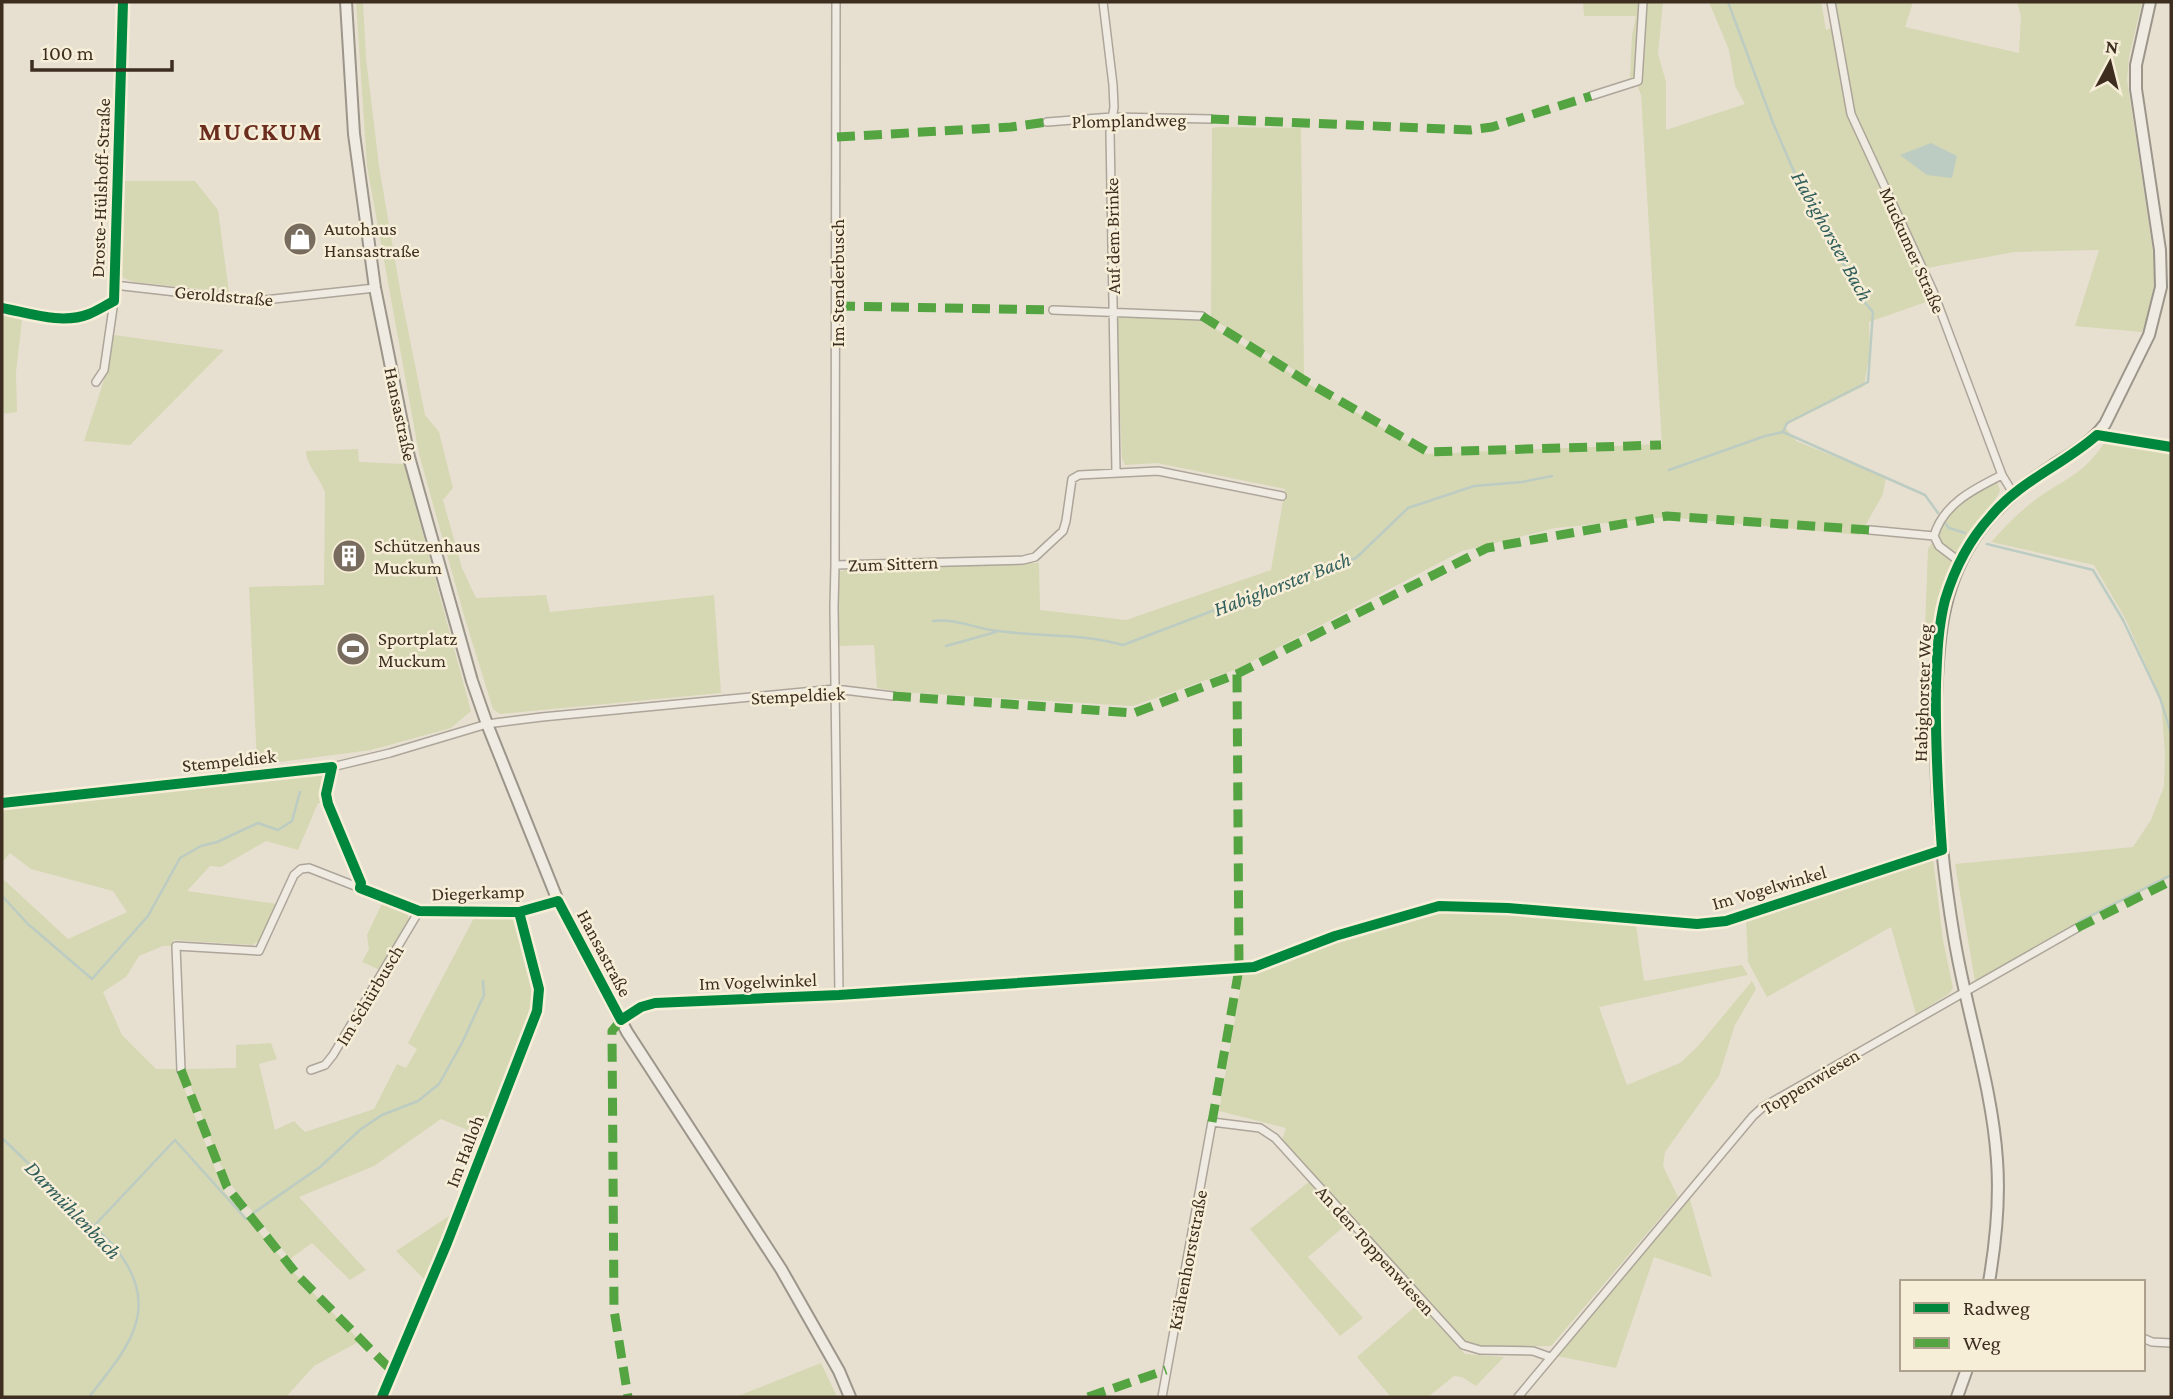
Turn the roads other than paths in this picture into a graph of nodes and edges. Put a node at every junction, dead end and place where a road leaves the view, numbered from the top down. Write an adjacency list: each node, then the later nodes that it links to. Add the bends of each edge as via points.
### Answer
1 (123, 2): 12 (street, Droste-Hülshoff-Straße)
2 (346, 2): 13 (main road, Hansastraße, via 354,135)
3 (836, 2): 29 (street, Im Stenderbusch)
4 (1102, 2): 9 (street, Auf dem Brinke)
5 (1643, 2): 8 (street, via 1638,81)
6 (1831, 2): 23 (street, Muckumer Straße, via 1851,114 1933,291)
7 (2150, 2): 20 (main road, Habighorster Weg, via 2136,65 2136,89 2160,250 2161,287 2149,335)
8 (1591, 96)
9 (1112, 117): 10 (street, Plomplandweg); 11 (street, Plomplandweg); 17 (street, Auf dem Brinke)
10 (1211, 119)
11 (1047, 122)
12 (114, 285): 13 (street, Geroldstraße, via 255,301); 14 (street, Droste-Hülshoff-Straße)
13 (375, 288): 32 (main road, Hansastraße, via 409,457)
14 (114, 301): 15 (street, Droste-Hülshoff-Straße, via 75,318); 19 (street, Droste-Hülshoff-Straße, via 104,370)
15 (2, 308)
16 (1053, 310): 17 (street)
17 (1113, 312): 18 (street); 22 (street, Auf dem Brinke)
18 (1202, 316)
19 (96, 382)
20 (2097, 435): 21 (street); 24 (main road, Habighorster Weg)
21 (2171, 447)
22 (1116, 472): 25 (street, Zum Sittern, via 1158,471); 29 (street, Zum Sittern, via 1072,479 1063,531 1035,557)
23 (2002, 475): 24 (street, Muckumer Straße); 27 (street, via 1968,493 1942,515)
24 (2013, 493): 28 (main road, Habighorster Weg, via 1990,516)
25 (1282, 496)
26 (1870, 530): 27 (street)
27 (1934, 536): 28 (street, via 1939,546)
28 (1960, 562): 35 (main road, Habighorster Weg, via 1940,622 1937,667)
29 (835, 565): 30 (street, Zum Sittern)
30 (835, 689): 31 (street, Stempeldiek); 32 (street, Stempeldiek); 44 (street, Zum Sittern)
31 (893, 696)
32 (487, 724): 33 (street, Stempeldiek); 37 (main road, Hansastraße)
33 (332, 767): 34 (street, Stempeldiek); 36 (street, via 328,804)
34 (2, 803)
35 (1942, 850): 40 (street, Im Vogelwinkel, via 1726,921 1697,924); 43 (main road, Habighorster Weg)
36 (360, 888): 38 (street, Diegerkamp); 46 (street, Diegerkamp, via 301,869 259,951 176,946)
37 (558, 901): 39 (street, Diegerkamp); 45 (main road, Hansastraße)
38 (419, 912): 39 (street, Diegerkamp); 47 (street, Im Schürbusch, via 333,1055 325,1065)
39 (519, 912): 54 (street, Im Halloh, via 539,989 537,1011)
40 (1601, 915)
41 (2077, 928): 43 (street, Toppenwiesen)
42 (902, 990): 44 (street, Im Vogelwinkel)
43 (1965, 993): 49 (main road, Habighorster Weg, via 1997,1160); 52 (street, Toppenwiesen, via 1763,1107)
44 (839, 995): 45 (street, Im Vogelwinkel, via 655,1003)
45 (621, 1020): 55 (main road, Hansastraße, via 788,1281)
46 (181, 1070)
47 (311, 1070)
48 (1212, 1122): 52 (street, An den Toppenwiesen, via 1261,1128 1275,1138 1463,1345 1480,1350 1533,1351); 56 (street, Krähenhorststraße)
49 (1992, 1280)
50 (2145, 1339): 51 (street)
51 (2171, 1343)
52 (1550, 1357): 57 (street, Toppenwiesen)
53 (1966, 1371): 58 (main road)
54 (382, 1397)
55 (850, 1397)
56 (1162, 1397)
57 (1518, 1397)
58 (1957, 1397)

